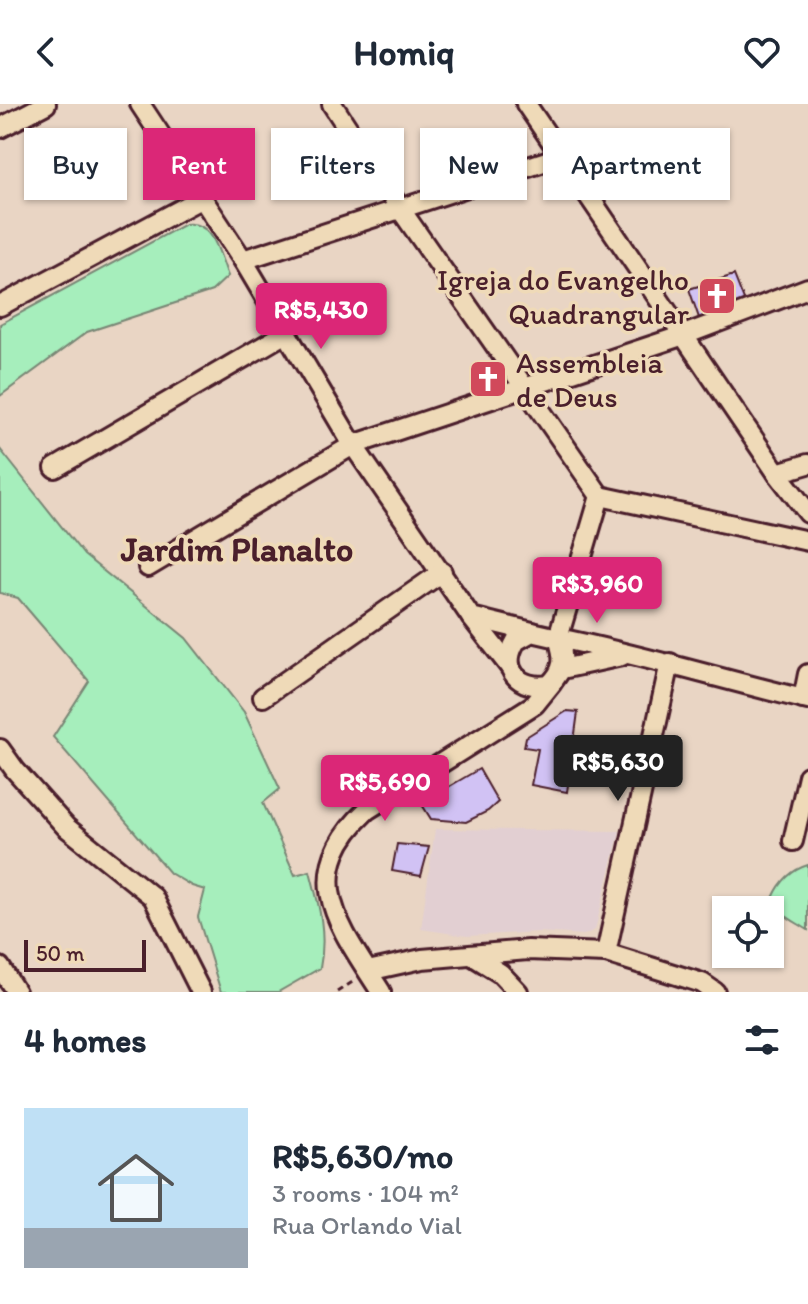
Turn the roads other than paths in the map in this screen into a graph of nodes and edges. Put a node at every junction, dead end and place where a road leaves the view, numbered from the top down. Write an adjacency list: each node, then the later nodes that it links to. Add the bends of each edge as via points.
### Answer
1 (46, 104): 5 (street)
2 (140, 104): 6 (street)
3 (332, 104): 12 (street)
4 (526, 104): 7 (street)
5 (0, 128)
6 (156, 128)
7 (543, 129)
8 (543, 162): 12 (street)
9 (198, 200): 15 (street)
10 (203, 200): 13 (street)
11 (592, 200): 17 (street)
12 (401, 210): 13 (street); 18 (street)
13 (243, 260): 16 (street)
14 (808, 288): 17 (street)
15 (0, 306)
16 (286, 333): 19 (street); 21 (street)
17 (684, 335): 18 (street); 22 (street)
18 (524, 389): 19 (street); 23 (street)
19 (353, 445): 26 (street); 27 (street)
20 (808, 464): 22 (street)
21 (55, 468)
22 (777, 473): 24 (street)
23 (600, 496): 25 (street); 30 (street)
24 (808, 513)
25 (808, 541)
26 (148, 567)
27 (442, 572): 28 (street); 37 (street)
28 (471, 617): 29 (street); 33 (street)
29 (532, 632): 30 (street); 33 (street, via 516,641)
30 (558, 638): 31 (street); 35 (street, via 564,656)
31 (626, 655): 32 (street); 35 (street)
32 (670, 663): 38 (street); 43 (street)
33 (510, 667): 36 (street)
34 (808, 674): 38 (street)
35 (557, 676): 36 (street); 39 (street, via 535,704)
36 (530, 686): 39 (street)
37 (263, 697)
38 (805, 700)
39 (507, 721): 46 (street, via 367,810 345,832 334,855 331,896 338,922)
40 (0, 749): 48 (street, via 66,827 153,897)
41 (808, 776): 42 (street)
42 (793, 841)
43 (606, 953): 44 (street, via 528,950); 51 (street, via 702,983)
44 (473, 956): 46 (street, via 422,959); 50 (street)
45 (0, 967): 47 (street)
46 (368, 971): 49 (street)
47 (16, 992)
48 (201, 992)
49 (381, 992)
50 (518, 992)
51 (715, 992)

